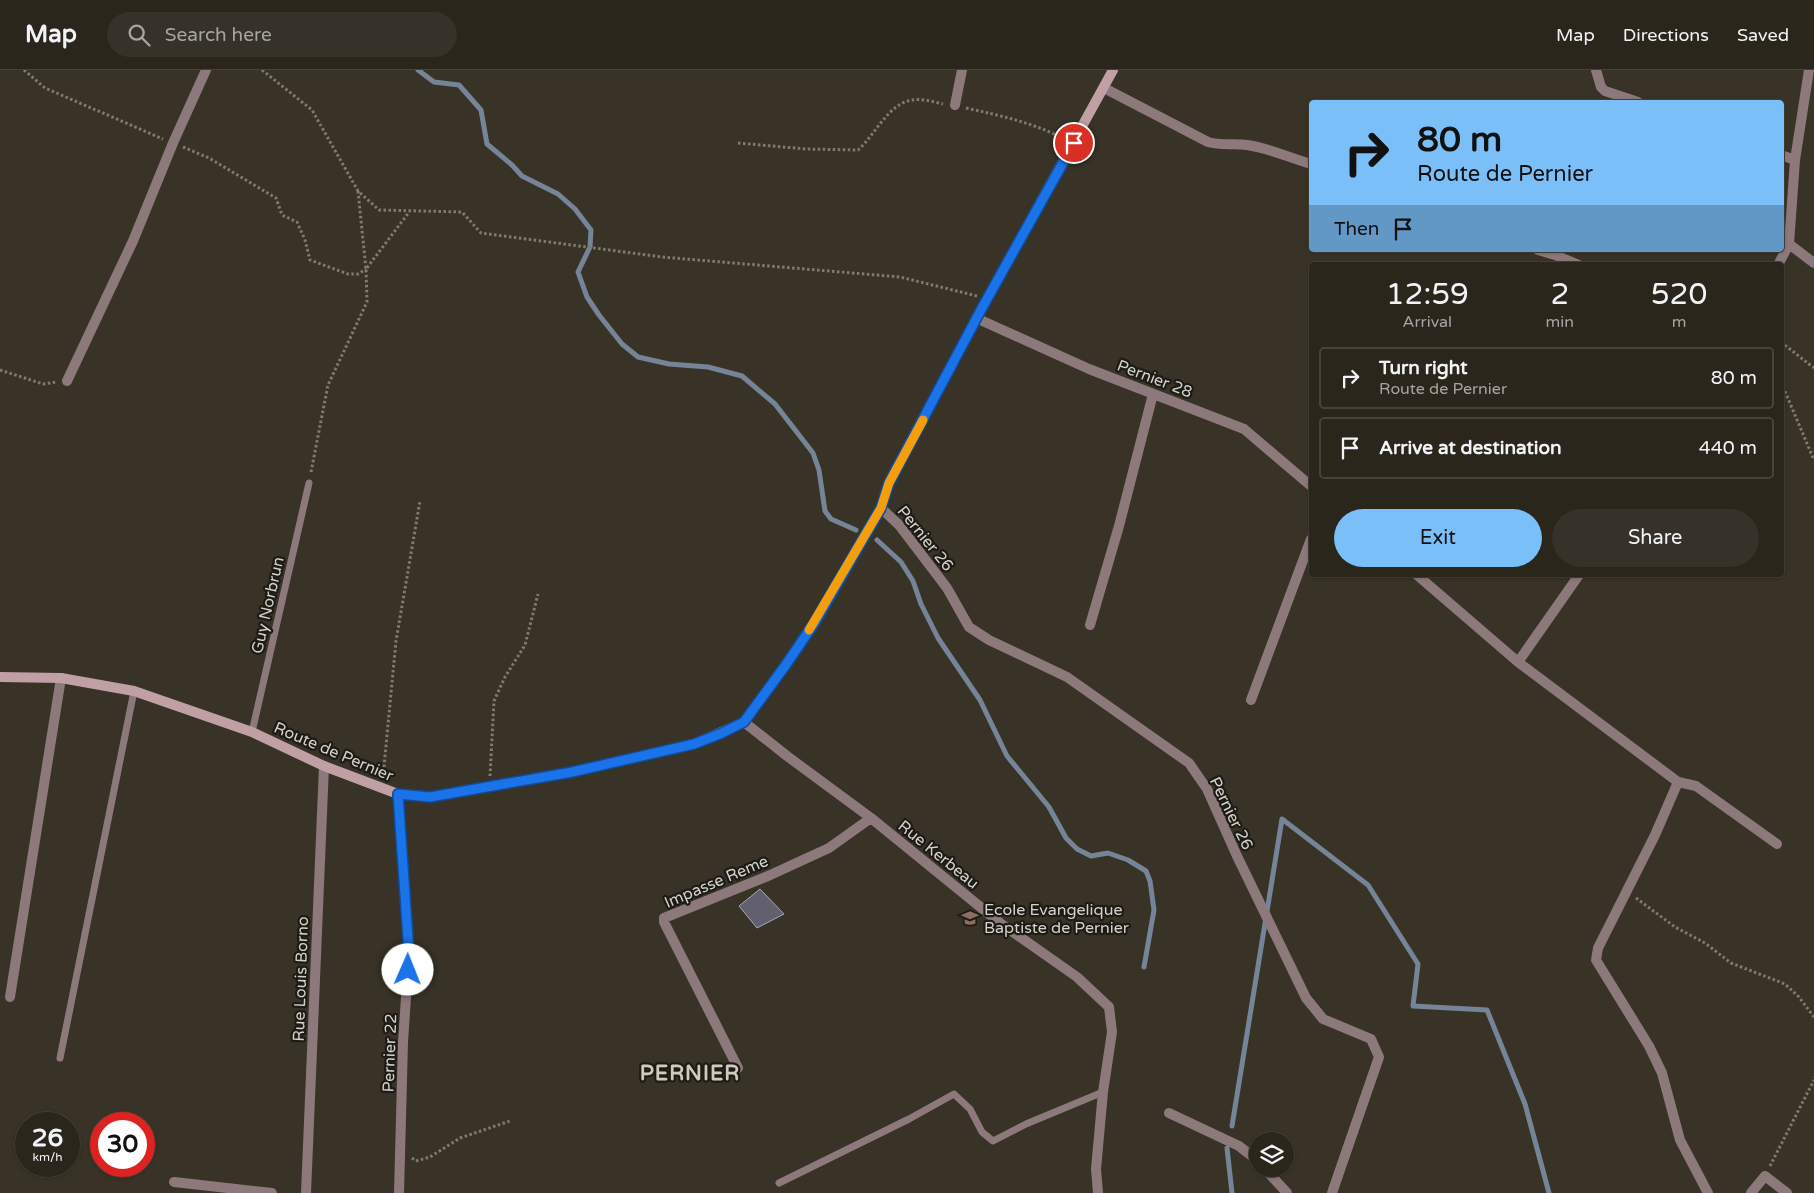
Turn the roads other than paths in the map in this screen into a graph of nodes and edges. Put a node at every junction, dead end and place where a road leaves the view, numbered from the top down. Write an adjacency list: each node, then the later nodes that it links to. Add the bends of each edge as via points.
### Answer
1 (206, 70): 18 (street, via 136,233)
2 (962, 70): 8 (street)
3 (1113, 70): 6 (street, Route de Pernier)
4 (1596, 70): 7 (street, via 1601,87)
5 (1809, 70): 10 (street)
6 (1104, 88): 11 (street, via 1208,142 1253,146); 17 (street, Route de Pernier)
7 (1632, 100)
8 (955, 105)
9 (1784, 156): 10 (street)
10 (1795, 160): 12 (street)
11 (1309, 163)
12 (1789, 244): 15 (street); 16 (street)
13 (1545, 252): 14 (street)
14 (1572, 262)
15 (1780, 262)
16 (1814, 263)
17 (976, 318): 19 (street, Pernier 28); 22 (street, Route de Pernier, via 889,483)
18 (67, 381)
19 (1153, 394): 21 (street, Pernier 28, via 1244,429); 26 (street)
20 (309, 483): 33 (lane, Guy Norbrun)
21 (1309, 484)
22 (881, 508): 32 (street, Route de Pernier, via 815,622); 53 (street, Pernier 26, via 899,525 948,588 969,627 1067,677 1188,763 1207,789 1306,998 1323,1018 1371,1039 1379,1057)
23 (1309, 544): 31 (street)
24 (1419, 577): 27 (street)
25 (1578, 577): 27 (street)
26 (1090, 625)
27 (1518, 662): 35 (street)
28 (0, 677): 29 (street, Route de Pernier)
29 (61, 678): 30 (street, Route de Pernier); 39 (street)
30 (134, 691): 33 (street, Route de Pernier); 40 (lane)
31 (1251, 700)
32 (744, 722): 36 (street, Route de Pernier, via 694,744 572,772 430,797); 37 (street, Rue Kerbeau)
33 (252, 732): 34 (street, Route de Pernier)
34 (324, 766): 36 (street, Route de Pernier); 49 (street, Rue Louis Borno)
35 (1678, 782): 38 (street, via 1696,786); 54 (street, via 1598,948 1596,960 1662,1073 1680,1140)
36 (398, 794): 50 (street, Pernier 22, via 409,953)
37 (871, 818): 41 (street, Impasse Reme, via 829,848 664,918); 42 (street, Rue Kerbeau, via 1000,923 1077,977 1109,1007 1112,1032)
38 (1777, 844)
39 (10, 998)
40 (60, 1058)
41 (738, 1068)
42 (1103, 1092): 47 (lane, via 993,1141 982,1132 970,1109 954,1094); 51 (street, Rue Kerbeau, via 1096,1169)
43 (1169, 1113): 44 (street, via 1239,1146)
44 (1249, 1154)
45 (1272, 1177): 52 (street)
46 (174, 1182): 48 (street)
47 (779, 1183)
48 (272, 1193)
49 (306, 1193)
50 (399, 1193)
51 (1098, 1193)
52 (1287, 1193)
53 (1332, 1193)
54 (1708, 1193)
55 (1751, 1193): 56 (street, via 1765,1176)
56 (1787, 1193)

